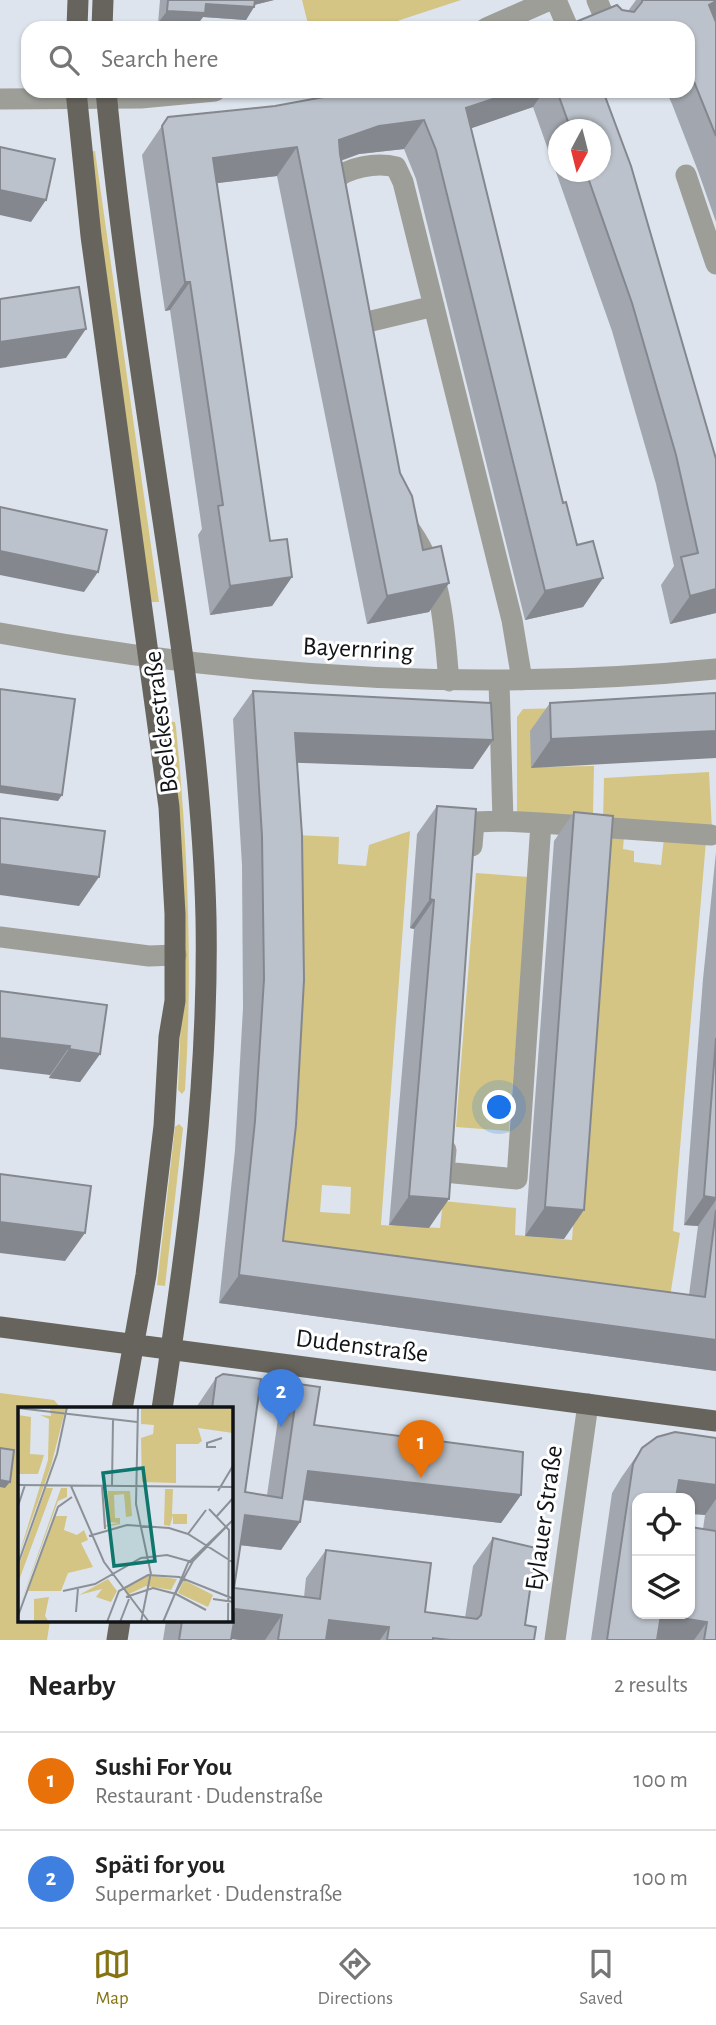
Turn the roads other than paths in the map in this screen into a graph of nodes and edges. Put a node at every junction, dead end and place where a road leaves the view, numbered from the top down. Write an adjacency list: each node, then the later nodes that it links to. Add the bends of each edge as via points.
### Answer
1 (78, 0): 6 (main road)
2 (103, 0): 7 (main road)
3 (550, 0): 8 (street)
4 (556, 0): 9 (street)
5 (597, 0): 10 (street)
6 (77, 21)
7 (102, 21)
8 (502, 21)
9 (565, 21)
10 (606, 21)
11 (21, 98): 14 (street)
12 (76, 98): 24 (main road, Boelckestraße)
13 (106, 98): 25 (main road, Boelckestraße, via 117,204)
14 (0, 99)
15 (686, 174): 17 (street)
16 (338, 210): 19 (street, via 333,181 341,173 383,163 396,167)
17 (716, 264)
18 (354, 299): 20 (street)
19 (434, 306): 20 (street); 27 (street, via 512,620)
20 (359, 324): 21 (street)
21 (364, 351)
22 (398, 509): 28 (street, via 422,545 438,582)
23 (0, 633): 24 (street, Bayernring)
24 (150, 657): 25 (street, Bayernring); 35 (main road, Boelckestraße, via 169,807)
25 (183, 661): 28 (street, Bayernring, via 278,673); 37 (main road, Boelckestraße, via 206,918)
26 (716, 668): 27 (street, Bayernring)
27 (522, 680): 29 (street, Bayernring)
28 (449, 681): 29 (street, Bayernring)
29 (499, 681): 30 (street)
30 (503, 821): 31 (street); 33 (street, via 474,822)
31 (541, 823): 32 (street); 38 (street, via 517,1179 444,1172)
32 (711, 835)
33 (471, 862)
34 (0, 937): 35 (street, via 149,956)
35 (176, 955): 36 (main road, Boelckestraße)
36 (166, 1108): 37 (main road); 40 (main road, Boelckestraße)
37 (200, 1110): 41 (main road, Boelckestraße)
38 (447, 1132)
39 (0, 1327): 40 (main road, Dudenstraße)
40 (135, 1344): 41 (main road, Dudenstraße); 43 (main road, Boelckestraße)
41 (172, 1349): 42 (main road, Dudenstraße); 44 (main road, Boelckestraße)
42 (588, 1404): 45 (main road, Dudenstraße); 48 (street, Eylauer Straße)
43 (122, 1407)
44 (162, 1407)
45 (716, 1421)
46 (120, 1622): 47 (main road)
47 (117, 1640)
48 (555, 1640)

